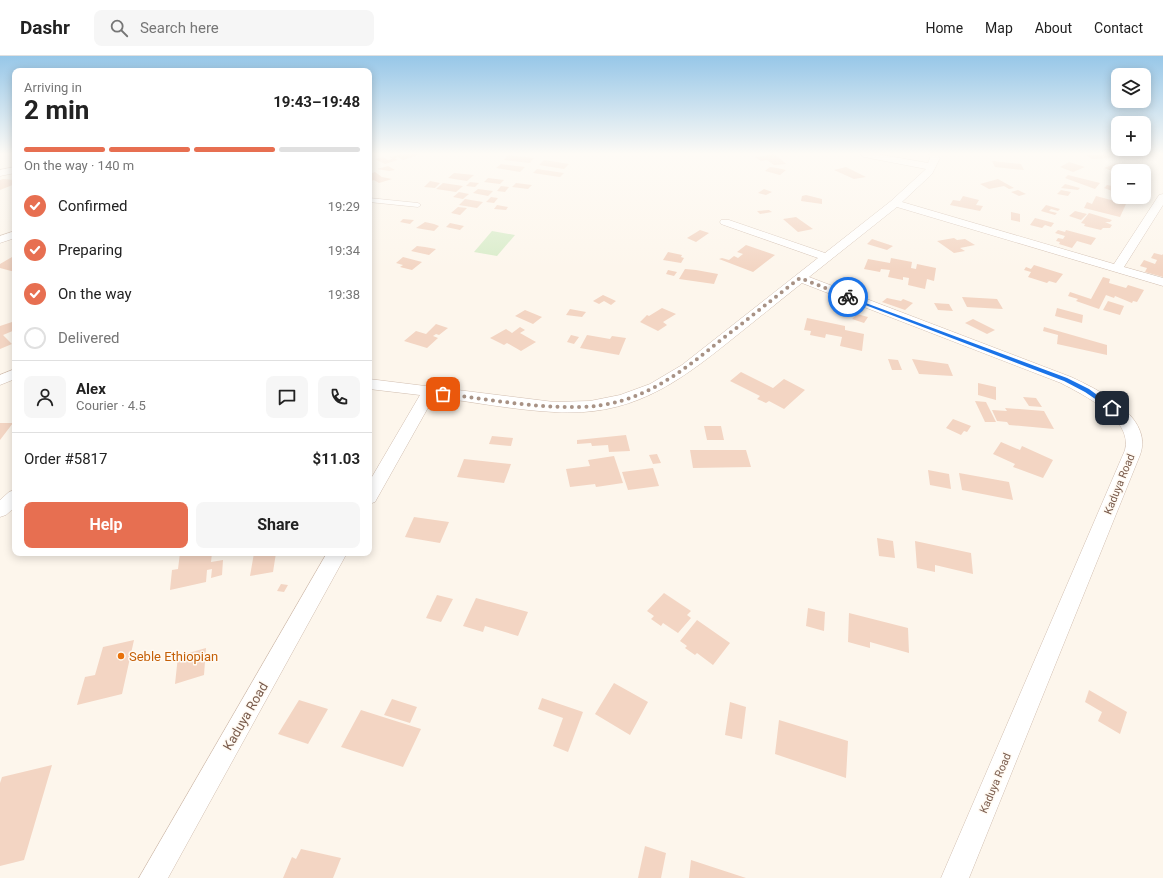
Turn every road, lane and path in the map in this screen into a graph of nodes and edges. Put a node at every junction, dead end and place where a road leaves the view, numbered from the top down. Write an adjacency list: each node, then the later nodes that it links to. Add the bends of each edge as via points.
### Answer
1 (906, 192): 4 (street)
2 (1162, 199): 10 (street)
3 (372, 200): 5 (lane)
4 (895, 202): 9 (street); 10 (street)
5 (418, 205)
6 (725, 222): 9 (street)
7 (12, 235): 8 (street)
8 (0, 240)
9 (825, 257): 11 (street)
10 (1117, 269): 12 (street)
11 (800, 278): 16 (street, via 674,377 660,386 624,400 580,407 554,407); 22 (street, Kaduya Road, via 1066,380 1120,414 1130,426 1135,439 1129,461)
12 (1163, 282)
13 (12, 375): 14 (street)
14 (0, 380)
15 (372, 384): 16 (street)
16 (429, 392): 17 (street)
17 (372, 493)
18 (12, 500): 19 (street)
19 (0, 510)
20 (335, 556): 21 (street, Kaduya Road)
21 (153, 878)
22 (955, 878)

